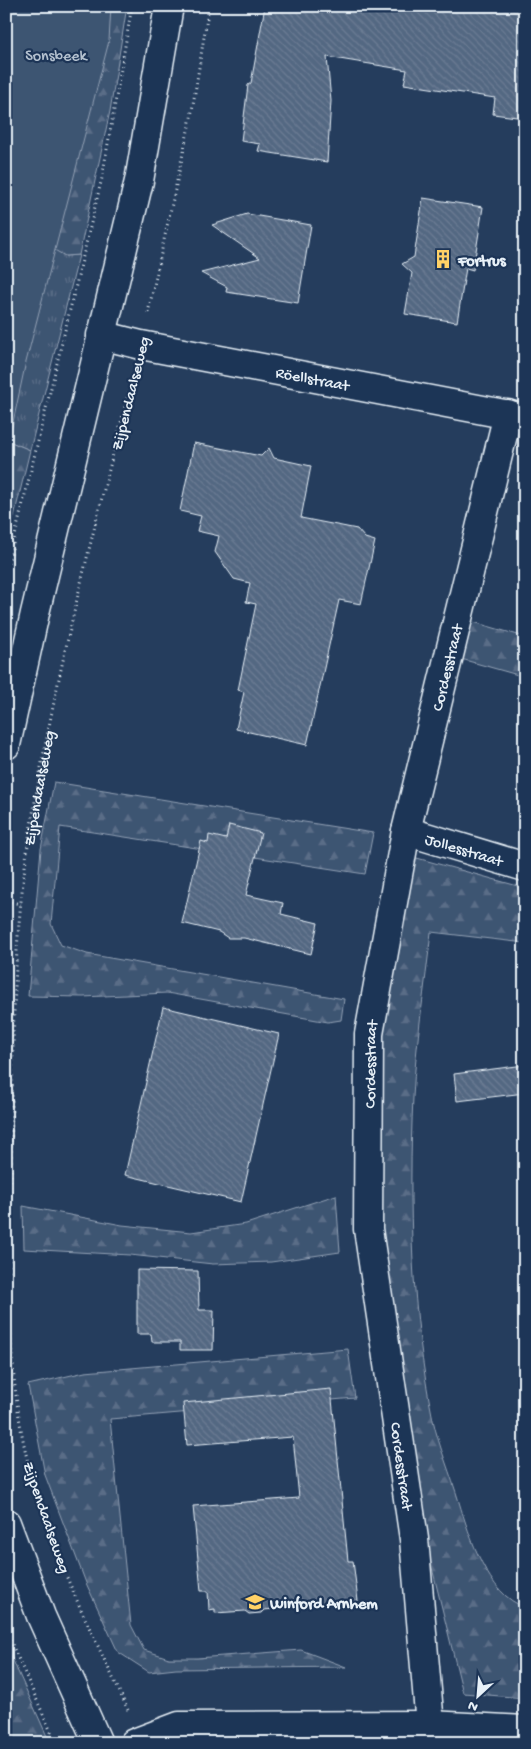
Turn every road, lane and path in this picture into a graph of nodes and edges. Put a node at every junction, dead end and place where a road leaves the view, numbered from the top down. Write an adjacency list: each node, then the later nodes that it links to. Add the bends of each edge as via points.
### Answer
1 (132, 6): 7 (path, via 102,178)
2 (169, 6): 4 (street, via 139,181)
3 (209, 6): 5 (path, Zijpendaalseweg, via 191,117)
4 (101, 335): 5 (street, Röellstraat); 8 (street)
5 (141, 345): 6 (street, Röellstraat); 12 (path, Zijpendaalseweg, via 60,677 36,798)
6 (516, 416): 9 (street, Cordesstraat)
7 (6, 574)
8 (6, 745)
9 (406, 831): 10 (street, Jollesstraat); 15 (street, Cordesstraat, via 369,1034 368,1229 414,1539)
10 (525, 867)
11 (6, 901): 12 (path)
12 (21, 904): 17 (path, Zijpendaalseweg, via 14,1002 10,1197 13,1376 31,1477 74,1591)
13 (6, 1524): 19 (street, via 41,1616)
14 (6, 1631): 18 (path)
15 (430, 1725): 16 (street); 17 (street, via 179,1726)
16 (525, 1730)
17 (137, 1741)
18 (56, 1743)
19 (98, 1743)

